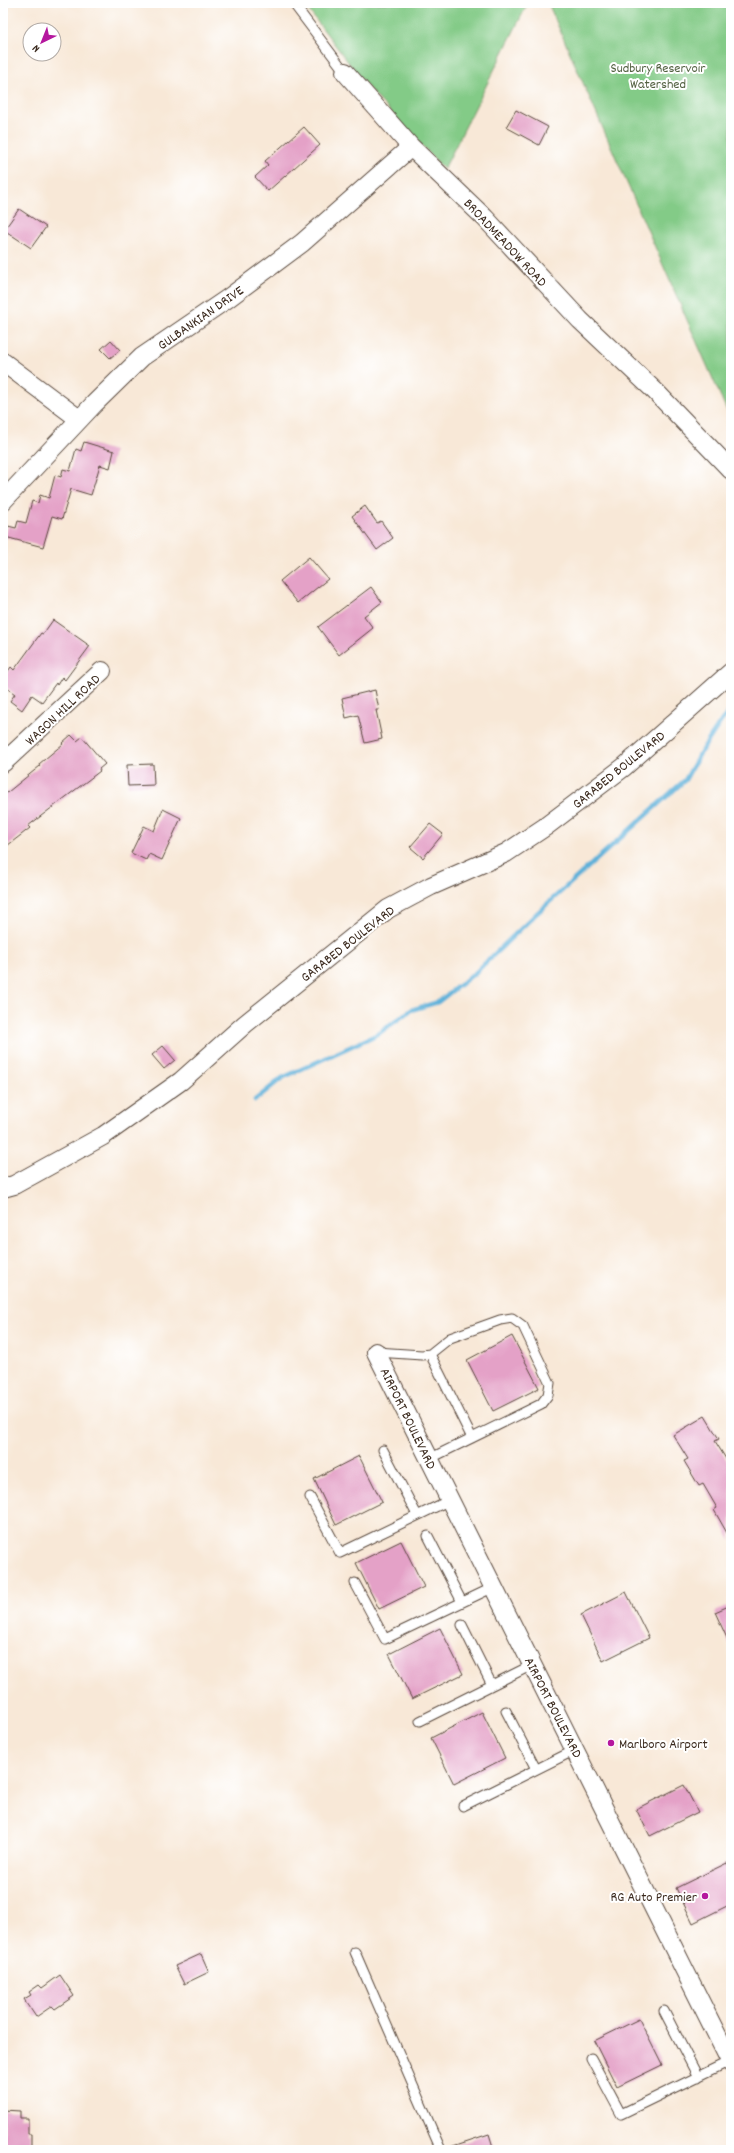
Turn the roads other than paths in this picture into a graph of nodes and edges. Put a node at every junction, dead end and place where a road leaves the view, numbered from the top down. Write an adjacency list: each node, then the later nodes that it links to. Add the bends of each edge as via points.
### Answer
1 (293, 3): 2 (lane, BROADMEADOW ROAD)
2 (345, 72): 3 (street, BROADMEADOW ROAD)
3 (411, 147): 5 (street, GULBANKIAN DRIVE, via 302,243 227,299 142,357); 6 (street, BROADMEADOW ROAD, via 485,218 580,320 656,392)
4 (3, 362): 5 (street)
5 (79, 419): 7 (street, GULBANKIAN DRIVE)
6 (731, 470)
7 (3, 501)
8 (102, 671): 10 (street, WAGON HILL ROAD)
9 (731, 672): 11 (street, GARABED BOULEVARD, via 624,767 545,827 506,853 431,886 388,909 245,1024 182,1082 103,1136 14,1185)
10 (3, 763)
11 (3, 1188)
12 (376, 1352): 13 (lane, via 422,1356); 16 (street, AIRPORT BOULEVARD)
13 (430, 1354): 14 (lane); 14 (lane, via 450,1338 500,1320 512,1318 523,1326 550,1383 548,1396 541,1404)
14 (472, 1438): 16 (lane)
15 (383, 1450): 19 (lane)
16 (429, 1458): 18 (street, AIRPORT BOULEVARD)
17 (310, 1497): 19 (lane, via 340,1553)
18 (450, 1500): 19 (lane); 22 (street, AIRPORT BOULEVARD)
19 (417, 1515)
20 (428, 1536): 23 (lane)
21 (355, 1583): 23 (lane, via 385,1639)
22 (494, 1587): 23 (lane); 25 (street, AIRPORT BOULEVARD)
23 (462, 1602)
24 (462, 1625): 26 (lane)
25 (532, 1665): 26 (lane); 29 (street, AIRPORT BOULEVARD)
26 (492, 1685): 28 (lane)
27 (506, 1711): 30 (lane)
28 (420, 1721)
29 (575, 1750): 30 (lane); 35 (street, AIRPORT BOULEVARD)
30 (536, 1769): 31 (lane)
31 (464, 1806)
32 (356, 1952): 37 (lane)
33 (664, 2011): 36 (lane)
34 (590, 2058): 36 (lane, via 621,2114)
35 (731, 2062): 36 (lane)
36 (698, 2077)
37 (441, 2150)

